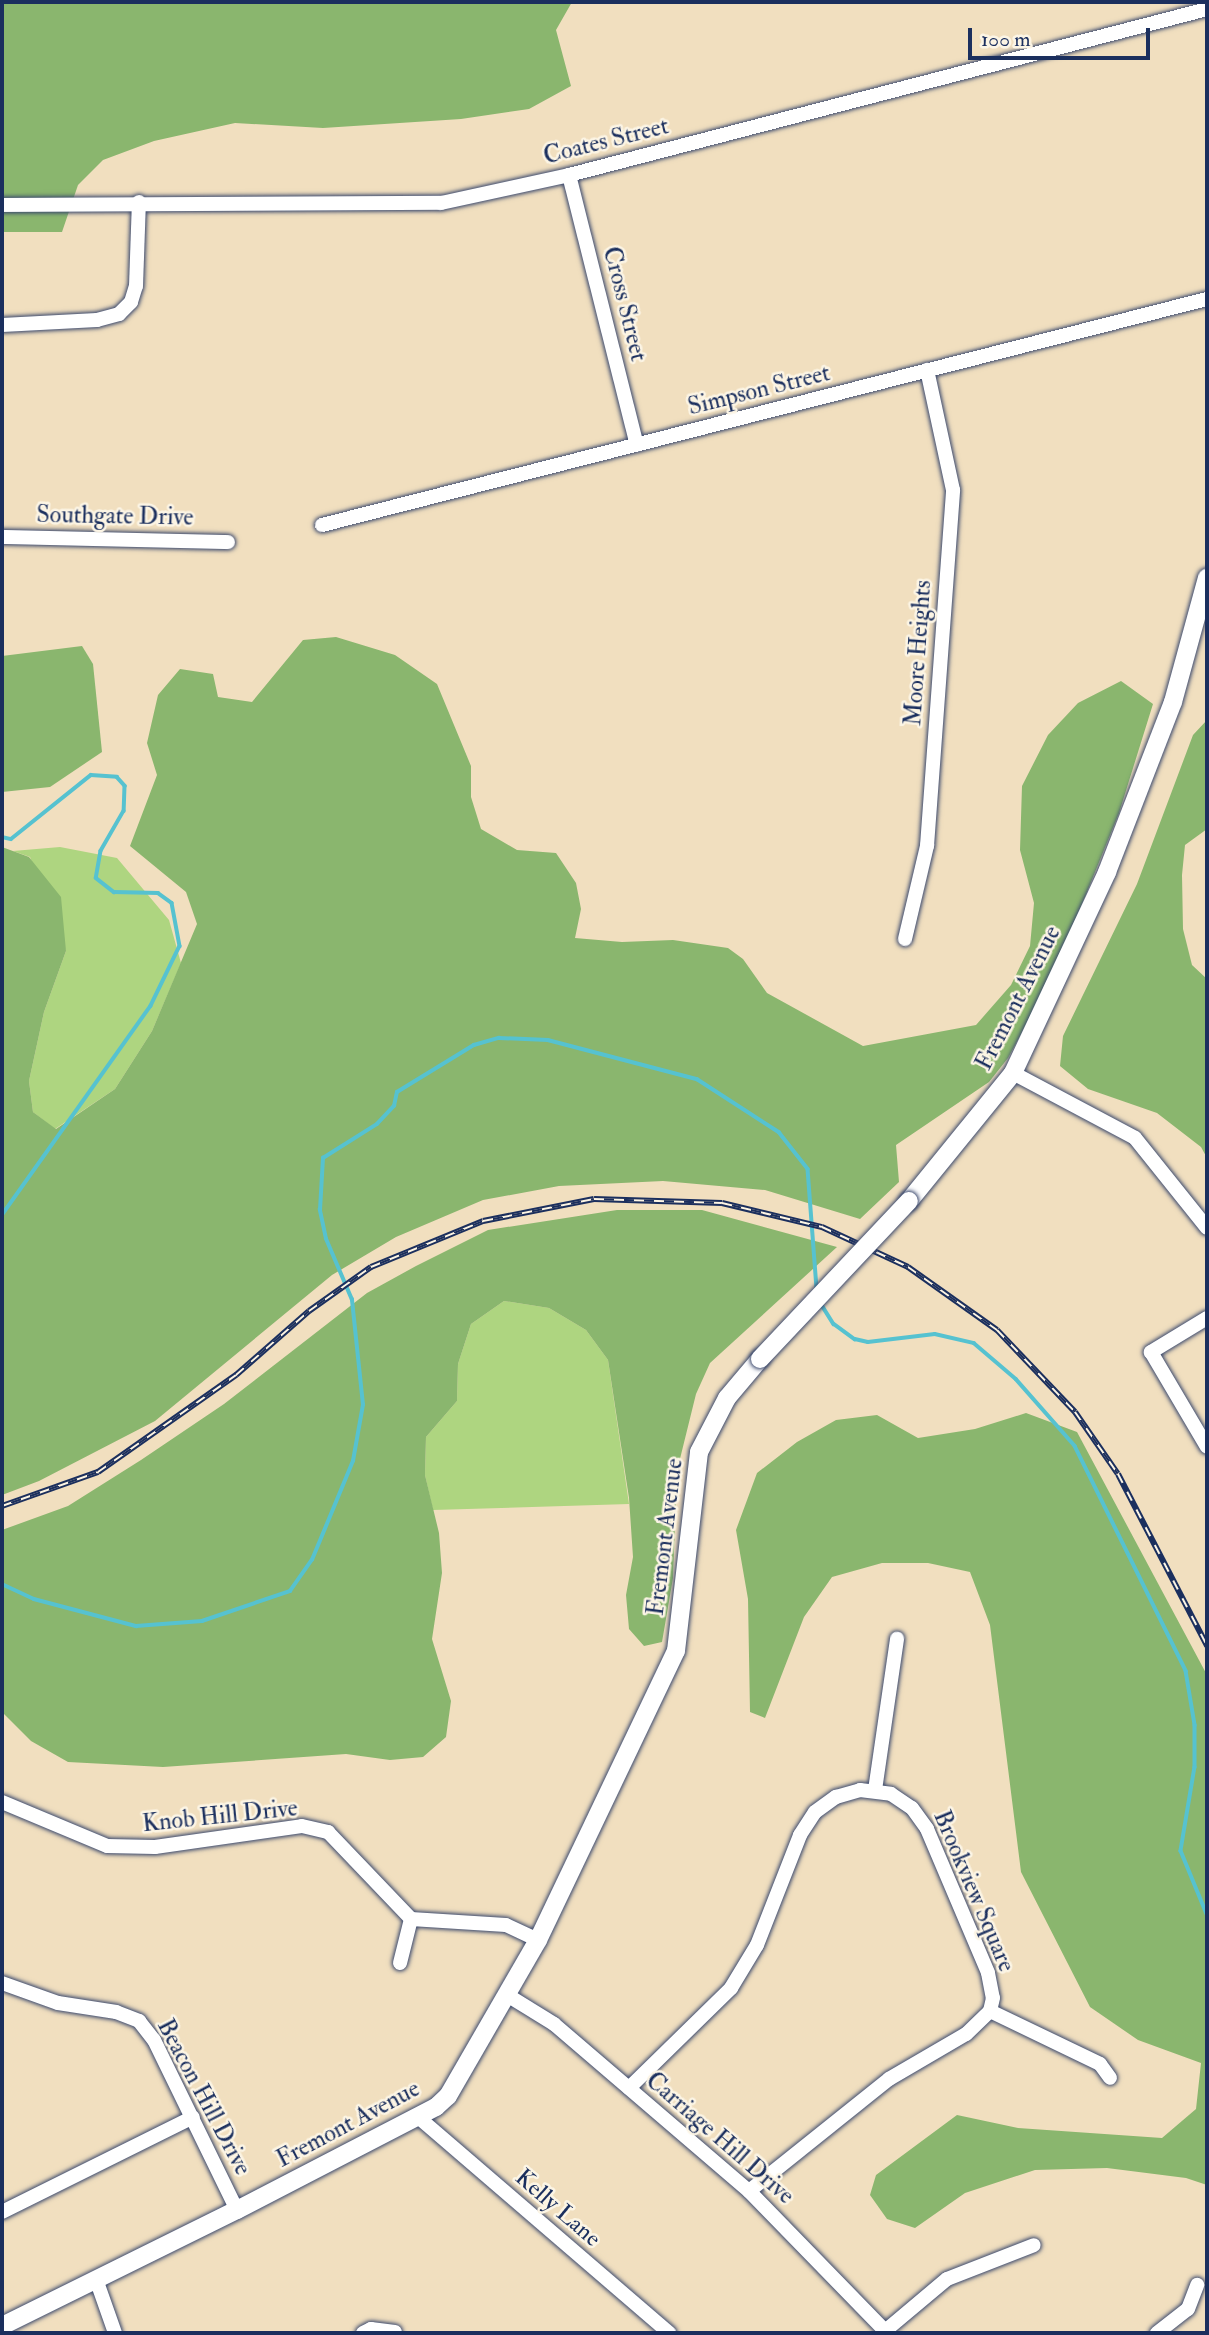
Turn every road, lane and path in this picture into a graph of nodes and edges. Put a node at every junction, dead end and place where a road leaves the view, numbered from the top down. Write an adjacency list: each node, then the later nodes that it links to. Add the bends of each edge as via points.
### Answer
1 (1207, 9): 2 (street, Coates Street)
2 (569, 175): 3 (street, Coates Street, via 441,203); 8 (street, Cross Street)
3 (139, 202): 4 (street, Coates Street); 6 (street, via 136,286 131,302 119,313 97,320)
4 (2, 205)
5 (1207, 299): 7 (street, Simpson Street)
6 (2, 325)
7 (927, 370): 8 (street, Simpson Street); 13 (street, Moore Heights, via 953,489 927,846)
8 (637, 445): 9 (street, Simpson Street)
9 (322, 525)
10 (2, 537): 11 (street, Southgate Drive)
11 (228, 542)
12 (1207, 578): 14 (main road, Fremont Avenue, via 1173,702 1107,872)
13 (905, 939)
14 (1013, 1073): 15 (street, via 1135,1138); 22 (main road, Fremont Avenue, bridge, via 909,1201 727,1398 699,1452 676,1651)
15 (1207, 1227)
16 (1207, 1318): 17 (street, via 1152,1352)
17 (1207, 1447)
18 (897, 1639): 19 (street)
19 (875, 1790): 26 (street, Brookview Square, via 903,1800 927,1829 988,1973 993,1998); 28 (street, via 846,1793 814,1812 800,1835 757,1945 731,1988)
20 (2, 1802): 21 (street, Knob Hill Drive, via 107,1846 155,1847 302,1826 328,1832)
21 (411, 1919): 22 (street, via 506,1925); 23 (street)
22 (538, 1940): 25 (main road, Fremont Avenue)
23 (400, 1963)
24 (2, 1983): 30 (street, Beacon Hill Drive, via 58,2003 116,2012 139,2021 154,2040)
25 (507, 1995): 28 (street, Carriage Hill Drive, via 554,2024); 29 (main road, Fremont Avenue, via 453,2089 436,2107)
26 (990, 2011): 27 (street, via 1100,2064); 31 (street, Brookview Square, via 967,2034 889,2079)
27 (1110, 2078)
28 (629, 2088): 31 (street, Carriage Hill Drive)
29 (417, 2116): 32 (main road, Fremont Avenue); 42 (street, Kelly Lane)
30 (193, 2118): 32 (street, Beacon Hill Drive); 33 (street)
31 (749, 2191): 39 (street, Carriage Hill Drive)
32 (237, 2210): 35 (main road, Fremont Avenue)
33 (2, 2213)
34 (1034, 2245): 39 (street, via 947,2279)
35 (96, 2279): 37 (main road, Fremont Avenue); 40 (street)
36 (1197, 2285): 43 (street, via 1188,2309)
37 (2, 2326)
38 (396, 2332): 41 (street, via 371,2329)
39 (886, 2332)
40 (115, 2333)
41 (363, 2333)
42 (669, 2333)
43 (1157, 2333)

